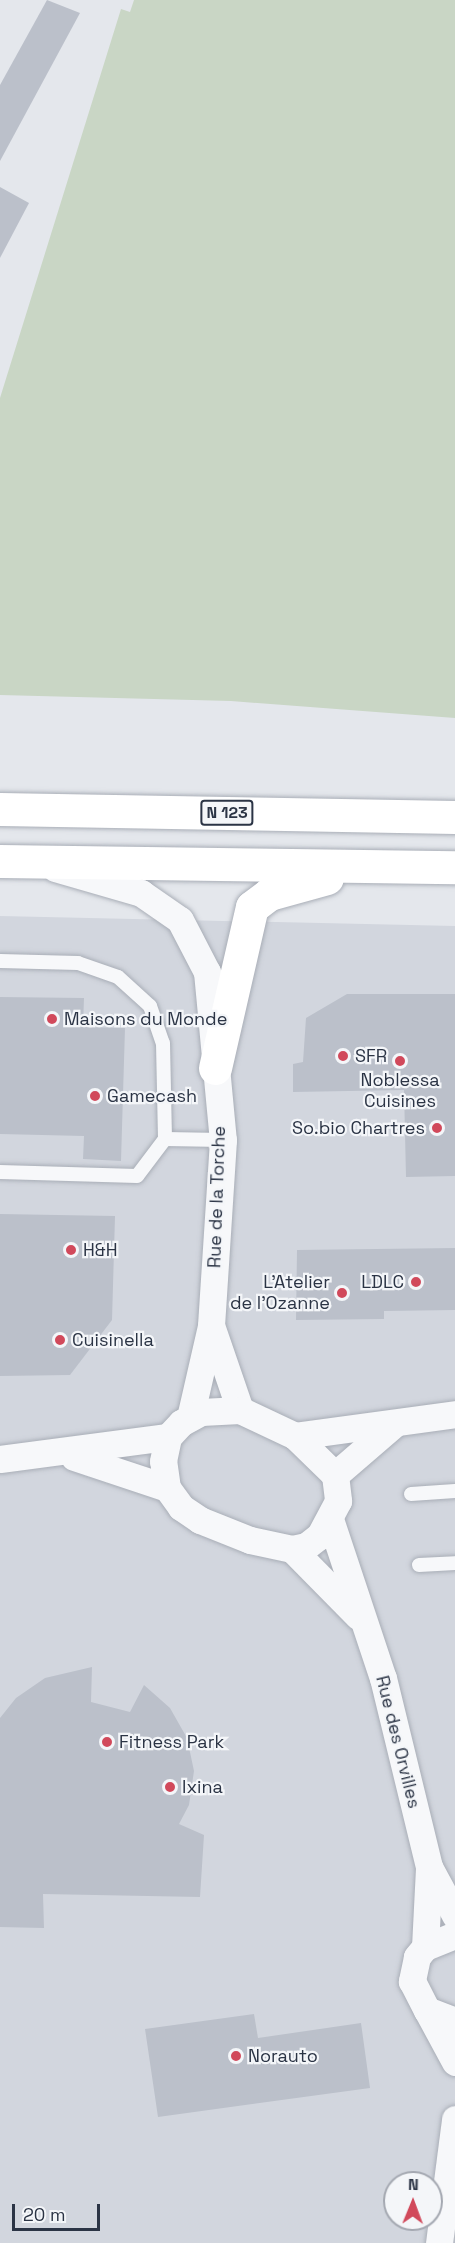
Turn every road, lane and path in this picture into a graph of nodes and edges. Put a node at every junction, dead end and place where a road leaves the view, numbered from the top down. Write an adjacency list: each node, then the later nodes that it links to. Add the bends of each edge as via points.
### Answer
1 (0, 809): 2 (main road, N 123)
2 (455, 817)
3 (0, 861): 4 (main road)
4 (34, 861): 5 (main road); 8 (street, Rue de la Torche, via 141,893 180,920 207,972)
5 (372, 867): 6 (main road); 8 (main road, via 290,886 252,907)
6 (455, 867)
7 (0, 961): 9 (lane, via 78,963 118,977 150,1005 163,1043)
8 (215, 1068): 10 (street, Rue de la Torche)
9 (165, 1139): 10 (lane); 11 (lane, via 137,1176)
10 (223, 1140): 12 (street, Rue de la Torche)
11 (0, 1172)
12 (211, 1326): 13 (street); 15 (street)
13 (240, 1410): 15 (street, via 201,1412); 17 (street)
14 (455, 1414): 16 (street)
15 (190, 1418): 18 (street)
16 (393, 1425): 17 (street); 21 (street)
17 (295, 1436): 21 (street)
18 (168, 1437): 19 (street); 22 (street, via 163,1461)
19 (64, 1454): 20 (street); 22 (street)
20 (0, 1460)
21 (335, 1475): 25 (street, via 338,1501)
22 (167, 1488): 26 (street, via 181,1507 200,1520 250,1540)
23 (455, 1491): 24 (lane)
24 (411, 1494)
25 (330, 1519): 26 (street, via 319,1536); 29 (street, Rue des Orvilles)
26 (292, 1550): 29 (street, Rue des Orvilles)
27 (455, 1563): 28 (lane)
28 (419, 1565)
29 (361, 1619): 30 (street, Rue des Orvilles, via 383,1678)
30 (429, 1867): 31 (street, Rue des Orvilles); 33 (street, Rue des Orvilles)
31 (455, 1915)
32 (455, 1935): 33 (street)
33 (425, 1947): 34 (street, via 417,1957 412,1981)
34 (427, 2010): 35 (street); 36 (street)
35 (455, 2021)
36 (455, 2062)
37 (455, 2119): 38 (street)
38 (439, 2243)

